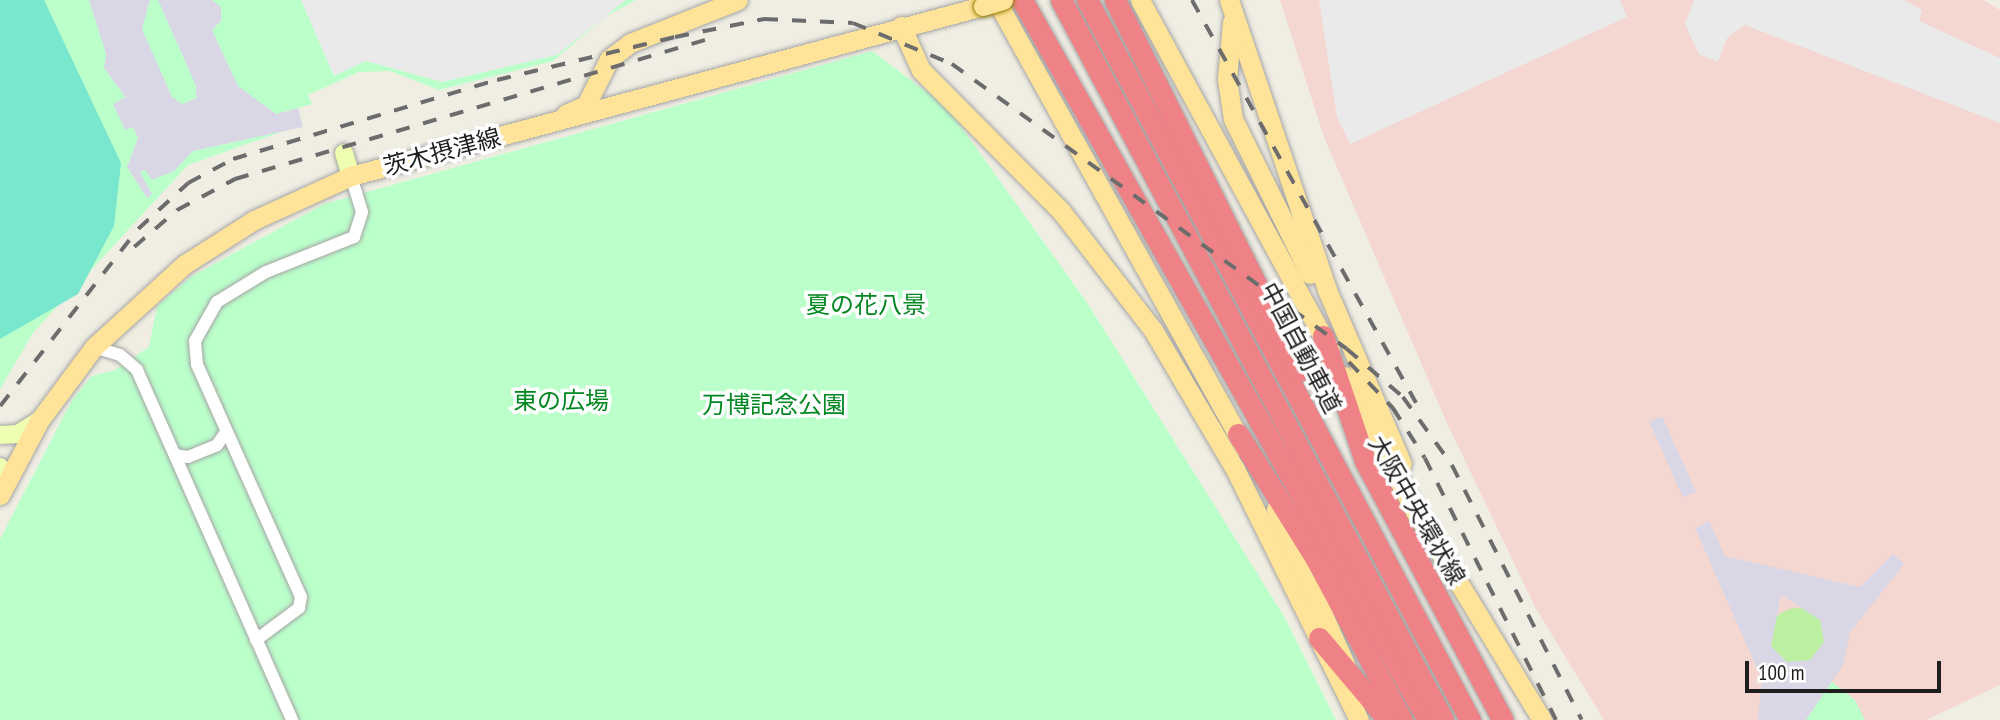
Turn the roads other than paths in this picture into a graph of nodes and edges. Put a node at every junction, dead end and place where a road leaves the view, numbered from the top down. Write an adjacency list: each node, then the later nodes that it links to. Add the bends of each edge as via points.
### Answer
1 (738, 0): 11 (main road, via 630,43 609,60 586,105)
2 (1003, 0): 9 (main road, 茨木摂津線, bridge)
3 (1022, 0): 32 (highway)
4 (1061, 0): 33 (highway, 中国自動車道)
5 (1087, 0): 34 (highway, 中国自動車道)
6 (1115, 0): 34 (highway, via 1442,648)
7 (1140, 0): 14 (main road, 大阪中央環状線)
8 (1229, 2): 14 (main road, via 1227,79 1233,119 1305,262); 23 (main road, via 1339,321)
9 (989, 3): 10 (main road, 茨木摂津線); 18 (main road)
10 (901, 26): 11 (main road, 茨木摂津線); 24 (main road, via 921,70 1061,211 1153,330 1210,422)
11 (533, 127): 13 (main road, 茨木摂津線)
12 (344, 153): 13 (main road)
13 (351, 176): 15 (main road, 茨木摂津線, via 254,220 185,264); 17 (street, via 362,212 354,237 266,272 217,302 200,325 197,364)
14 (1323, 336): 23 (main road, 大阪中央環状線); 35 (highway, via 1365,461)
15 (94, 347): 16 (main road, 茨木摂津線); 20 (street, via 120,355 136,370)
16 (39, 421): 19 (main road, via 18,435); 22 (main road, 茨木摂津線)
17 (226, 432): 20 (street, via 217,445 188,457); 25 (street, via 301,597 299,608)
18 (1238, 434): 26 (main road); 31 (highway, via 1316,559)
19 (0, 435)
20 (175, 456): 25 (street)
21 (0, 467): 22 (main road)
22 (1, 491)
23 (1448, 567): 36 (main road, 大阪中央環状線)
24 (1320, 638): 26 (highway); 28 (main road)
25 (256, 640): 27 (street)
26 (1346, 665): 29 (main road); 30 (highway)
27 (292, 720)
28 (1359, 720)
29 (1367, 720)
30 (1388, 720)
31 (1402, 720)
32 (1428, 720)
33 (1443, 720)
34 (1470, 720)
35 (1503, 720)
36 (1542, 720)

